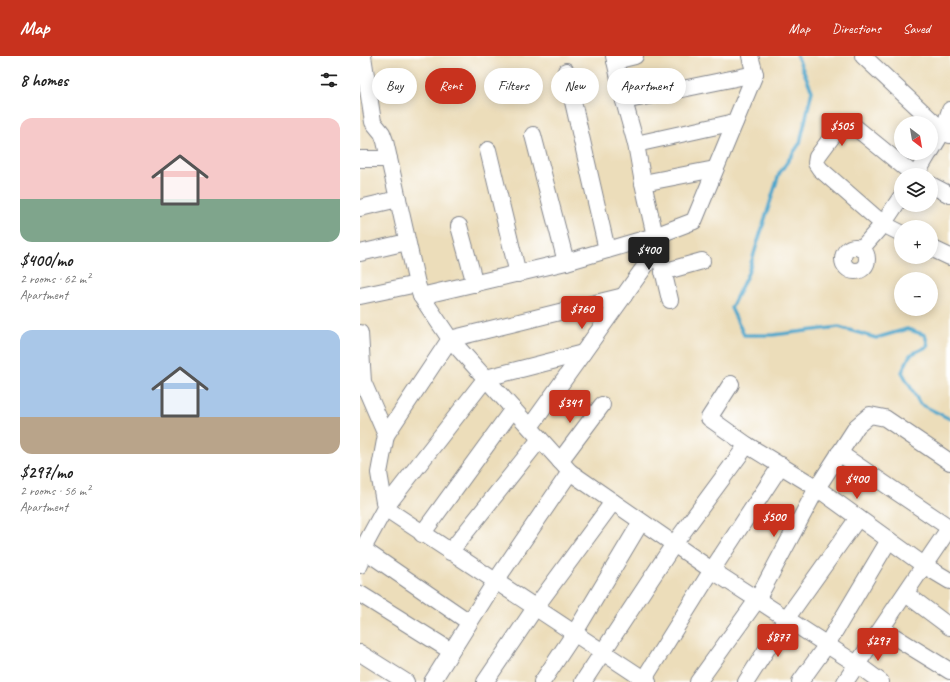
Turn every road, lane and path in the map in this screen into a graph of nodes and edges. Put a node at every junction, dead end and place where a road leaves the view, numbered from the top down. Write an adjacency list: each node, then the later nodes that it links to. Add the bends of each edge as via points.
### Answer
1 (363, 56): 18 (street, via 373,122 382,132)
2 (635, 56): 5 (street)
3 (750, 56): 6 (street)
4 (862, 56): 12 (street)
5 (615, 59)
6 (755, 74): 7 (street); 11 (street)
7 (686, 88)
8 (574, 104): 33 (street)
9 (625, 104): 15 (street)
10 (950, 110): 12 (street)
11 (735, 122): 15 (street); 20 (street)
12 (946, 133): 14 (street)
13 (534, 135): 38 (street)
14 (938, 142)
15 (636, 144): 21 (street)
16 (488, 150): 40 (street)
17 (360, 159): 18 (street)
18 (389, 159): 24 (street)
19 (906, 168): 27 (street, via 850,123 840,126 817,157 816,163 820,169)
20 (715, 169): 21 (street); 31 (street, via 694,221)
21 (643, 183): 31 (street)
22 (938, 189): 23 (street)
23 (950, 195)
24 (398, 199): 25 (street); 30 (street)
25 (360, 208)
26 (894, 208): 27 (street)
27 (883, 224): 29 (street); 32 (street)
28 (459, 226): 41 (street)
29 (894, 230)
30 (407, 242): 35 (street); 42 (street)
31 (656, 242): 33 (street); 39 (street); 44 (street)
32 (861, 249)
33 (607, 250): 38 (street)
34 (938, 251): 36 (street)
35 (360, 253)
36 (950, 257)
37 (702, 261): 39 (street)
38 (566, 262): 40 (street)
39 (663, 272): 45 (street)
40 (518, 274): 41 (street)
41 (475, 284): 42 (street)
42 (419, 290): 43 (street); 47 (street)
43 (360, 296)
44 (624, 296): 47 (street); 48 (street)
45 (670, 300)
46 (360, 333): 54 (street, via 363,382)
47 (450, 339): 49 (street); 54 (street)
48 (583, 353): 49 (street); 53 (street)
49 (486, 378): 52 (street); 62 (street)
50 (731, 384): 55 (street, via 709,418)
51 (602, 405): 59 (street)
52 (513, 409): 53 (street); 66 (street)
53 (535, 433): 59 (street); 69 (street)
54 (386, 435): 62 (street, via 379,472)
55 (747, 445): 58 (street); 68 (street)
56 (840, 453): 57 (street, via 857,426 870,415 884,418); 60 (street); 65 (street)
57 (950, 462)
58 (781, 465): 60 (street); 72 (street)
59 (565, 467): 61 (street); 74 (street)
60 (817, 488): 63 (street); 77 (street)
61 (613, 502): 64 (street); 78 (street)
62 (385, 508): 66 (street); 70 (street, via 366,542)
63 (858, 518): 67 (street); 79 (street)
64 (641, 522): 68 (street); 83 (street)
65 (950, 528): 71 (street)
66 (422, 534): 69 (street)
67 (889, 540): 71 (street); 84 (street)
68 (674, 544): 72 (street); 86 (street)
69 (450, 552): 74 (street)
70 (362, 557): 80 (street)
71 (925, 566): 73 (street); 76 (street)
72 (712, 570): 77 (street); 90 (street)
73 (950, 581)
74 (495, 582): 78 (street); 80 (street)
75 (360, 594): 85 (street)
76 (906, 594): 81 (street); 82 (street)
77 (757, 600): 79 (street); 96 (street)
78 (535, 608): 83 (street); 93 (street)
79 (786, 619): 84 (street); 97 (street)
80 (469, 622): 85 (street)
81 (950, 627)
82 (882, 629): 88 (street); 89 (street)
83 (574, 634): 86 (street); 94 (street)
84 (826, 646): 88 (street); 98 (street)
85 (451, 651): 92 (street)
86 (603, 653): 90 (street); 95 (street)
87 (360, 654): 91 (street)
88 (858, 665): 99 (street); 100 (street)
89 (950, 671)
90 (644, 681)
91 (406, 682)
92 (432, 682)
93 (485, 682)
94 (542, 682)
95 (583, 682)
96 (698, 682)
97 (746, 682)
98 (800, 682)
99 (845, 682)
100 (882, 682)

